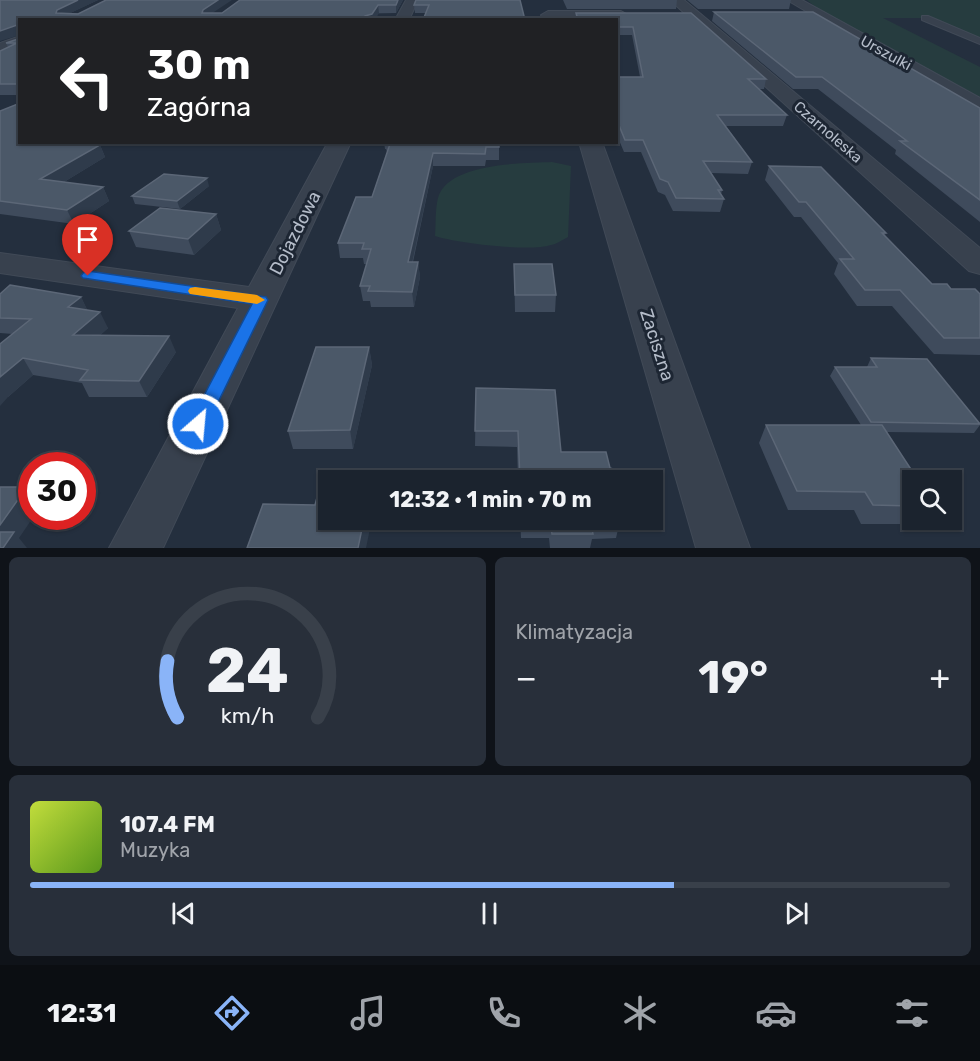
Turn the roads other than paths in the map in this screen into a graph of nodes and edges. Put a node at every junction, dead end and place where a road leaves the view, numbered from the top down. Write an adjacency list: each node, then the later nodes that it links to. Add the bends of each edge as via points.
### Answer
1 (412, 0): 7 (street)
2 (545, 0): 6 (street)
3 (676, 0): 16 (street, Czarnoleska)
4 (794, 8): 12 (street, Urszulki, via 818,15)
5 (638, 16): 6 (street)
6 (549, 17)
7 (403, 18)
8 (925, 18): 9 (lane)
9 (980, 41)
10 (18, 42): 11 (street)
11 (0, 49)
12 (980, 106)
13 (339, 144): 17 (street, Dojazdowa)
14 (591, 144): 19 (street, Zaciszna)
15 (0, 263): 17 (street)
16 (980, 264)
17 (261, 300): 18 (street, Dojazdowa)
18 (136, 548)
19 (723, 548)

